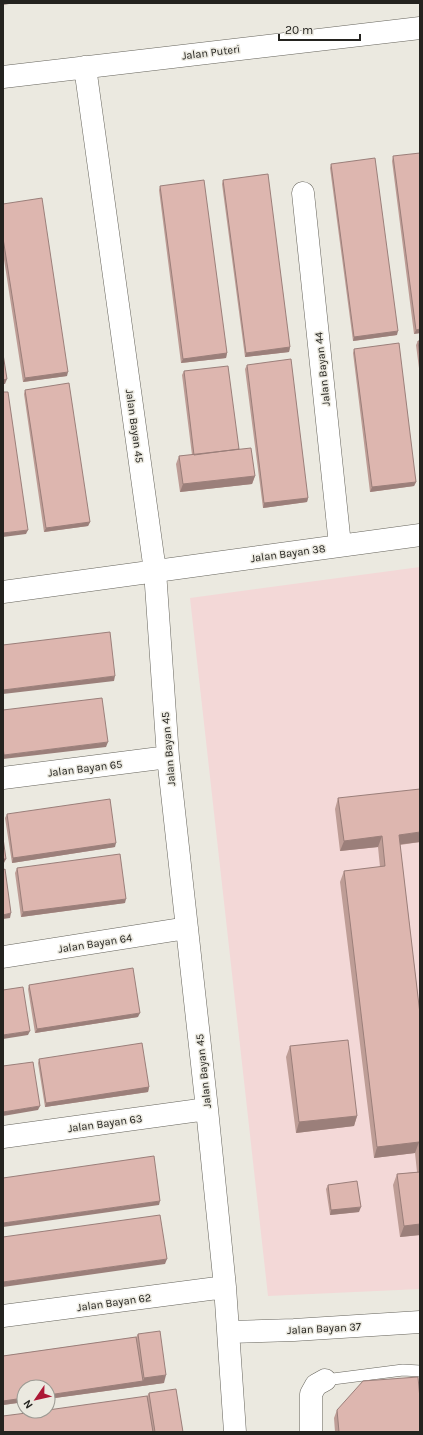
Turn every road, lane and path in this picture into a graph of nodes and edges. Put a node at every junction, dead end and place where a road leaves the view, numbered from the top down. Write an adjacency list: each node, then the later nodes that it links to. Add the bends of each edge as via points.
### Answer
1 (420, 28): 2 (street, Jalan Puteri)
2 (85, 67): 3 (street, Jalan Puteri); 7 (street, Jalan Bayan 45)
3 (3, 77)
4 (303, 193): 6 (street, Jalan Bayan 44)
5 (420, 535): 6 (street, Jalan Bayan 38)
6 (340, 545): 7 (street, Jalan Bayan 38)
7 (155, 571): 8 (street, Jalan Bayan 38); 9 (street, Jalan Bayan 45)
8 (3, 592)
9 (168, 757): 10 (street, Jalan Bayan 65); 11 (street, Jalan Bayan 45)
10 (3, 778)
11 (187, 928): 12 (street, Jalan Bayan 64); 13 (street, Jalan Bayan 45)
12 (3, 957)
13 (207, 1110): 14 (street, Jalan Bayan 63); 15 (street, Jalan Bayan 45)
14 (3, 1137)
15 (225, 1287): 16 (street, Jalan Bayan 62); 18 (street, Jalan Bayan 45)
16 (3, 1316)
17 (420, 1322): 18 (street, Jalan Bayan 37)
18 (229, 1332): 21 (street, Jalan Bayan 45)
19 (420, 1371): 20 (lane, via 403,1370)
20 (325, 1380): 22 (street, via 316,1385 311,1394)
21 (235, 1432)
22 (312, 1432)

